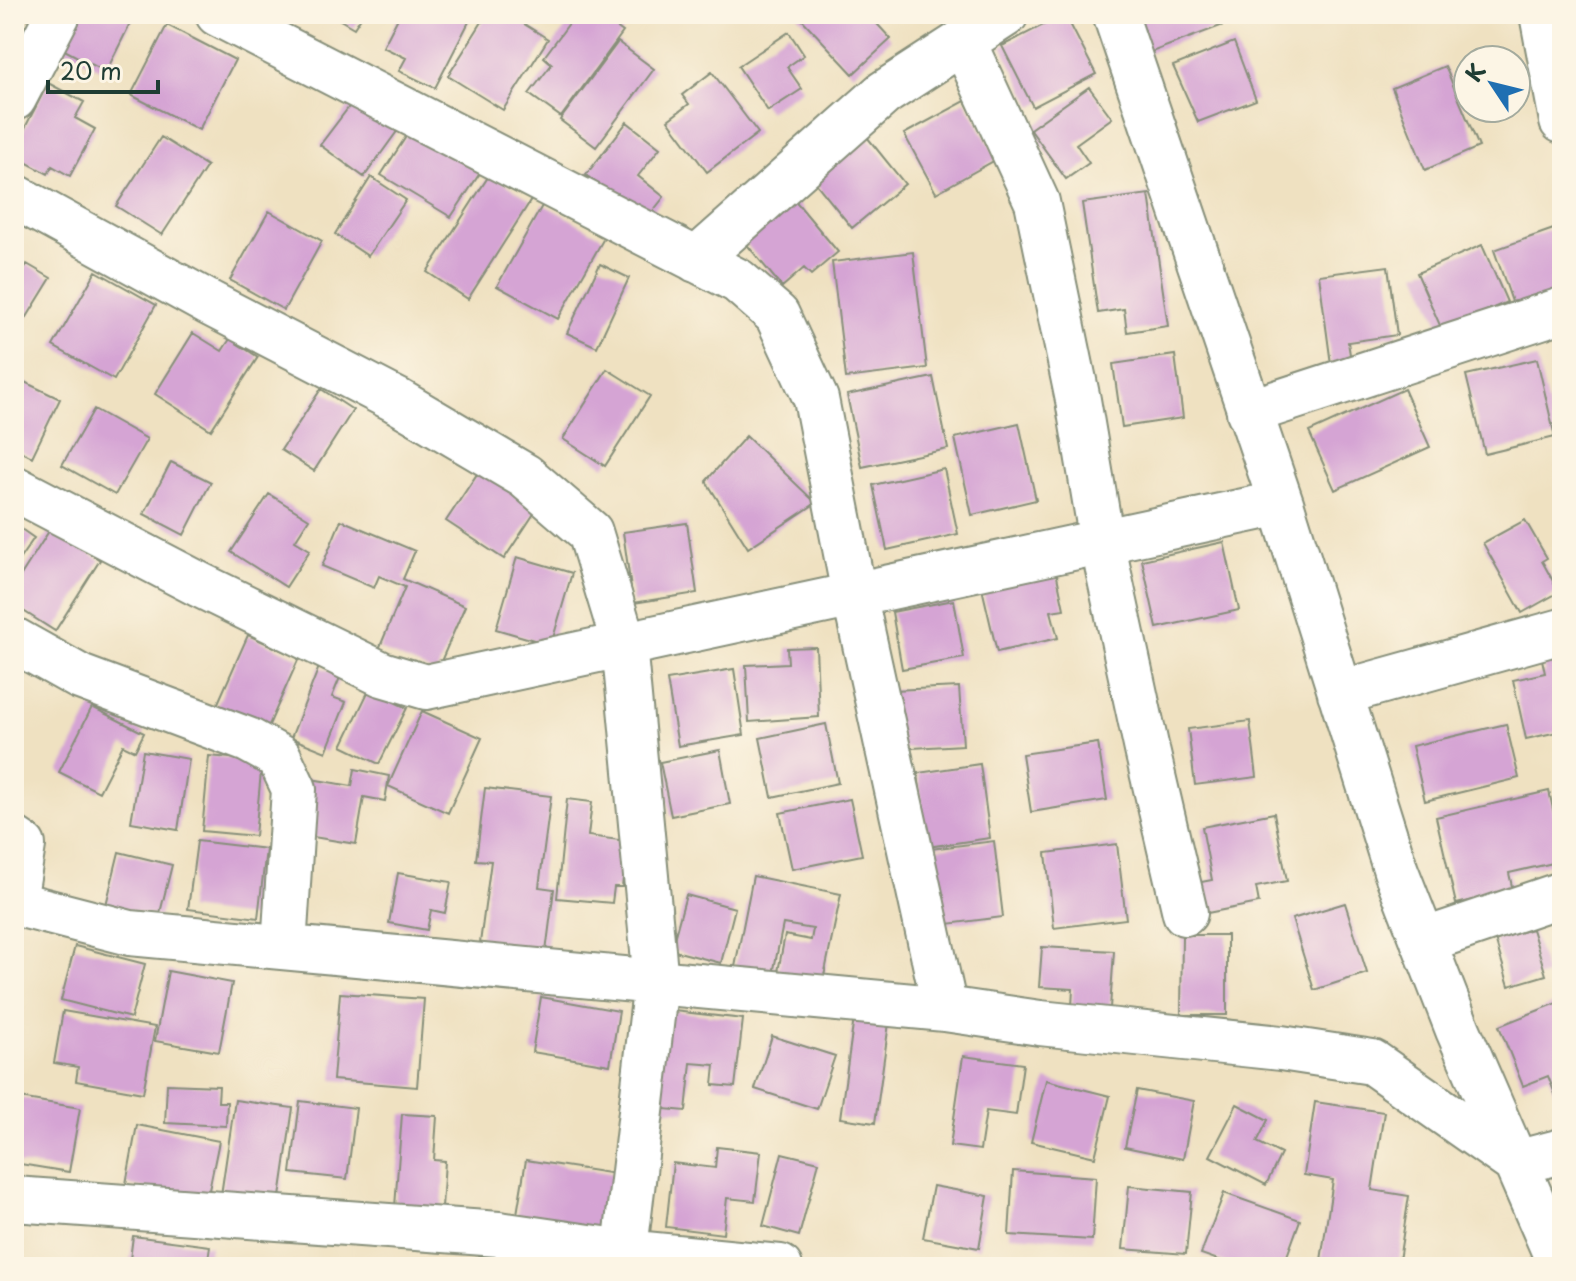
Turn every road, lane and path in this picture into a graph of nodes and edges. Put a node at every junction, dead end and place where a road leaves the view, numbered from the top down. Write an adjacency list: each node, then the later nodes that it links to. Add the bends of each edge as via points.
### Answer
1 (58, 14): 7 (street)
2 (218, 14): 10 (street)
3 (1006, 14): 6 (street)
4 (1115, 14): 12 (street)
5 (1542, 14): 8 (street)
6 (963, 41): 10 (street, via 884,93); 15 (street, via 1037,202)
7 (14, 98)
8 (1562, 121)
9 (14, 196): 19 (street, via 396,400 525,476 590,532)
10 (696, 260): 16 (street, via 738,281 777,315 816,399)
11 (1562, 310): 12 (street)
12 (1249, 412): 14 (street)
13 (14, 488): 19 (street, via 382,674 426,687)
14 (1281, 503): 15 (street); 20 (street)
15 (1102, 542): 16 (street); 24 (street)
16 (854, 594): 19 (street); 28 (street)
17 (1562, 631): 20 (street)
18 (14, 640): 26 (street, via 80,677 248,740 279,757 294,789)
19 (624, 644): 27 (street)
20 (1340, 693): 25 (street)
21 (14, 839): 23 (street, via 23,845)
22 (1562, 894): 25 (street)
23 (14, 903): 26 (street, via 130,933)
24 (1185, 913)
25 (1423, 941): 30 (street)
26 (284, 947): 27 (street)
27 (656, 982): 28 (street); 32 (street)
28 (945, 1009): 30 (street, via 1372,1062)
29 (1562, 1151): 30 (street)
30 (1516, 1163): 34 (street)
31 (14, 1199): 32 (street, via 499,1234)
32 (624, 1260): 33 (street)
33 (780, 1267)
34 (1561, 1267)

